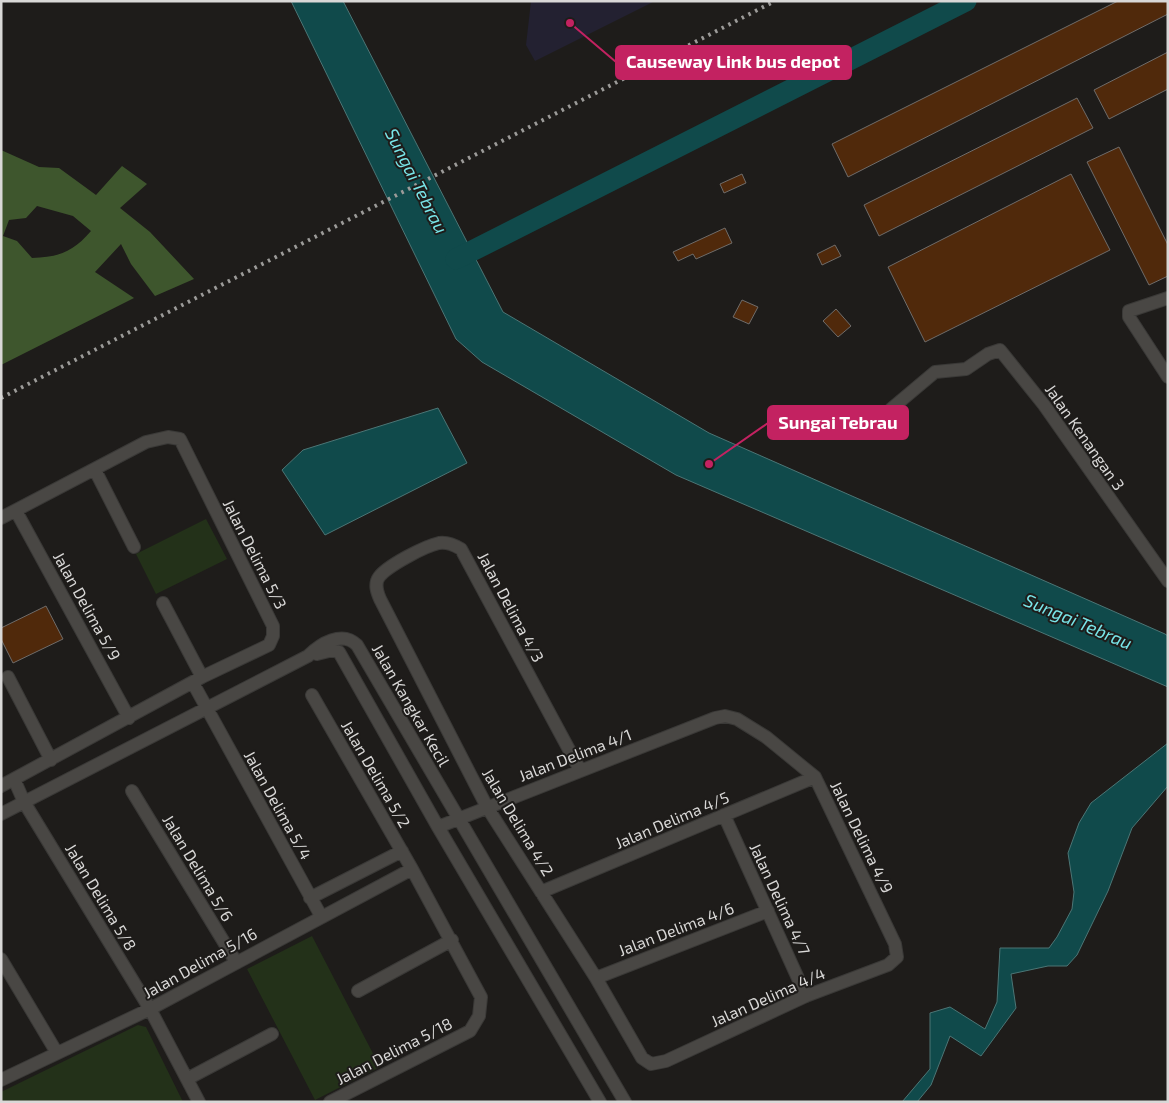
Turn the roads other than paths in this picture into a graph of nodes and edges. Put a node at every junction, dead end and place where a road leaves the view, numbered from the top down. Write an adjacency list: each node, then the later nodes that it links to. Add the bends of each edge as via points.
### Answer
1 (1168, 298): 2 (street, via 1130,311 1130,321)
2 (1168, 377)
3 (891, 409): 8 (street, Jalan Kenangan 3, via 935,372 961,370 995,350 1003,353 1044,405)
4 (96, 470): 5 (street, Jalan Delima 5/3); 7 (street); 13 (street, Jalan Delima 5/3, via 146,442 168,437 180,439 273,626 269,645)
5 (16, 511): 6 (street, Jalan Delima 5/3); 17 (street, Jalan Delima 5/9)
6 (1, 518)
7 (134, 547)
8 (1168, 581)
9 (376, 586): 19 (street, Jalan Delima 4/3, via 379,577 391,568 438,543 453,544 461,549); 25 (street, Jalan Delima 4/2)
10 (163, 603): 13 (street, Jalan Delima 5/4)
11 (308, 656): 15 (street); 28 (street, Jalan Kangkar Kecil, via 315,649 339,638 347,638 357,645); 29 (street, via 333,650 339,652)
12 (8, 677): 18 (street)
13 (197, 680): 15 (street, Jalan Delima 5/4); 17 (street, Jalan Delima 5/3)
14 (312, 695): 30 (street, Jalan Delima 5/2)
15 (207, 708): 24 (street); 33 (street, Jalan Delima 5/4)
16 (725, 716): 19 (street, Jalan Delima 4/1); 20 (street, Jalan Delima 4/9, via 737,719 766,737)
17 (129, 718): 18 (street, Jalan Delima 5/3)
18 (50, 760): 21 (street, Jalan Delima 5/3)
19 (580, 770): 25 (street, Jalan Delima 4/1)
20 (815, 778): 27 (street, Jalan Delima 4/5); 37 (street, Jalan Delima 4/9, via 895,944)
21 (14, 779): 22 (street, Jalan Delima 5/3); 24 (street, Jalan Delima 5/8)
22 (1, 786)
23 (132, 791): 39 (street, Jalan Delima 5/6)
24 (24, 802): 26 (street); 43 (street, Jalan Delima 5/8)
25 (487, 807): 28 (street, Jalan Delima 4/1); 32 (street, Jalan Delima 4/2)
26 (1, 814)
27 (724, 816): 32 (street, Jalan Delima 4/5); 34 (street, Jalan Delima 4/7)
28 (458, 819): 29 (street, Jalan Delima 4/1); 52 (street, Jalan Kangkar Kecil)
29 (438, 827): 51 (street)
30 (402, 851): 31 (street, Jalan Delima 5/2); 33 (street)
31 (412, 868): 35 (street, Jalan Delima 5/16); 36 (street, Jalan Delima 5/18)
32 (541, 892): 40 (street, Jalan Delima 4/2)
33 (310, 898): 35 (street, Jalan Delima 5/4)
34 (768, 911): 40 (street, Jalan Delima 4/6); 42 (street, Jalan Delima 4/7)
35 (321, 916): 39 (street, Jalan Delima 5/16)
36 (452, 940): 41 (street); 50 (street, Jalan Delima 5/18, via 481,997 479,1016 470,1031)
37 (897, 957): 42 (street, Jalan Delima 4/4, via 888,965)
38 (1, 959): 45 (street)
39 (236, 962): 43 (street, Jalan Delima 5/16)
40 (596, 978): 46 (street, Jalan Delima 4/2, via 642,1058)
41 (358, 991)
42 (806, 996): 46 (street, Jalan Delima 4/4)
43 (150, 1009): 45 (street, Jalan Delima 5/16); 47 (street)
44 (272, 1034): 47 (street)
45 (57, 1053): 48 (street, Jalan Delima 5/16)
46 (651, 1064)
47 (187, 1079): 49 (street)
48 (1, 1080)
49 (199, 1102)
50 (330, 1102)
51 (600, 1102)
52 (625, 1102)

